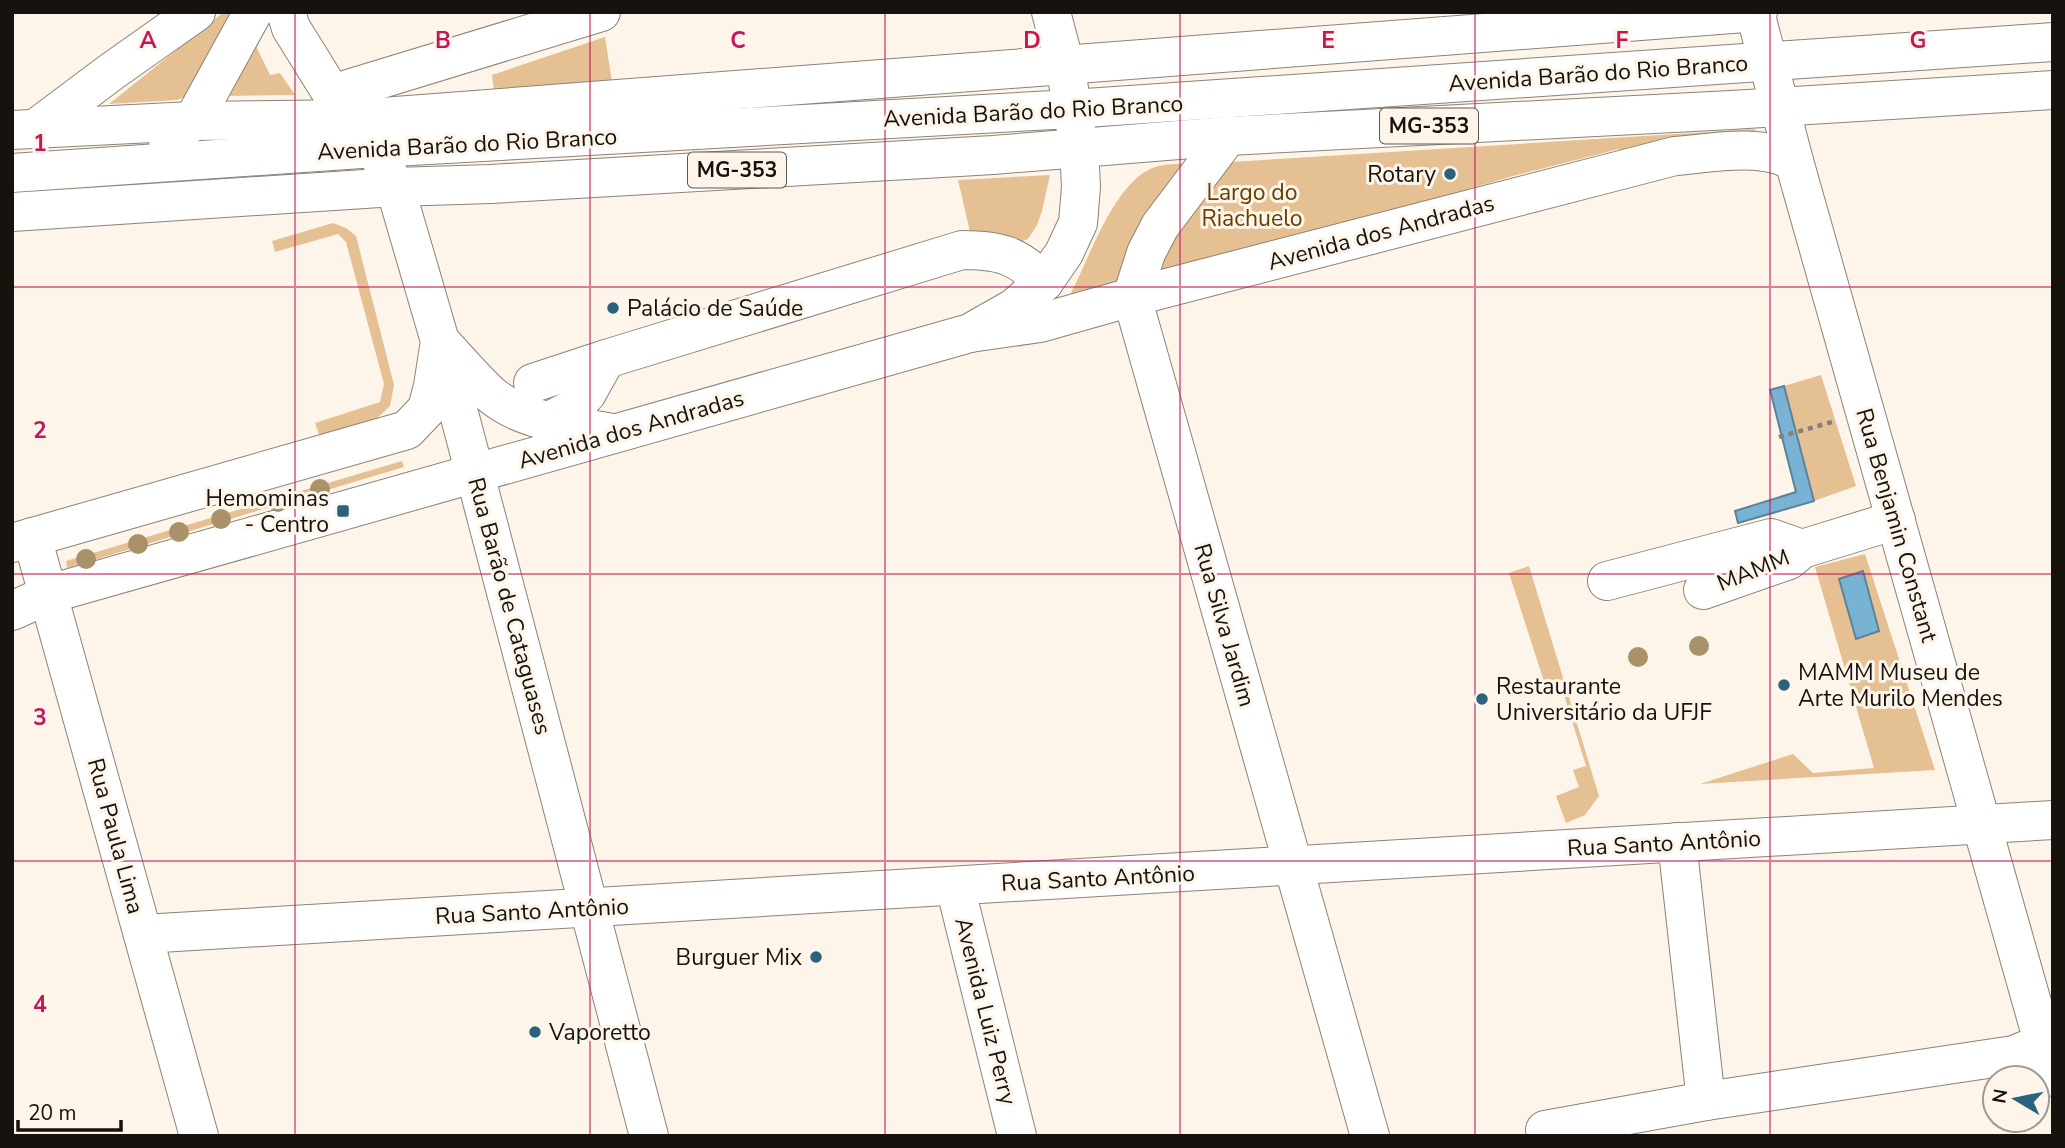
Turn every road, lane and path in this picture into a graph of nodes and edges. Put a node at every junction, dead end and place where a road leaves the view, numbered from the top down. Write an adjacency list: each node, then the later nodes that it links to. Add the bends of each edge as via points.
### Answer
1 (196, 12): 17 (street)
2 (253, 12): 16 (street)
3 (286, 12): 15 (street, Rua Barão de Cataguases, via 290,28)
4 (601, 12): 8 (street)
5 (1051, 12): 10 (street)
6 (1756, 12): 9 (street, Rua Benjamin Constant); 10 (street, Avenida Barão do Rio Branco)
7 (2053, 42): 9 (street, Avenida Barão do Rio Branco)
8 (455, 57): 14 (street, via 442,71 442,95); 15 (street)
9 (1768, 62): 12 (street, Rua Benjamin Constant); 13 (street, Avenida Barão do Rio Branco)
10 (1065, 65): 13 (street, Avenida dos Andradas); 14 (street, Avenida Barão do Rio Branco)
11 (2053, 90): 12 (street, Avenida Barão do Rio Branco / MG-353)
12 (1779, 107): 18 (street, Avenida Barão do Rio Branco / MG-353); 20 (street, Rua Benjamin Constant)
13 (1071, 109): 15 (street, Avenida Barão do Rio Branco); 19 (street, Avenida dos Andradas)
14 (465, 111): 15 (street, Avenida Barão do Rio Branco)
15 (354, 120): 16 (street, Avenida Barão do Rio Branco); 21 (street, Avenida Barão do Rio Branco); 23 (street, Rua Barão de Cataguases)
16 (193, 121): 17 (street, Avenida Barão do Rio Branco); 21 (street)
17 (24, 129)
18 (1228, 136): 19 (street, Avenida Barão do Rio Branco / MG-353); 26 (street, via 1160,226)
19 (1079, 148): 23 (street, Avenida Barão do Rio Branco / MG-353); 25 (street, Avenida dos Andradas, via 1079,223)
20 (1794, 161): 26 (street, Avenida dos Andradas, via 1770,151 1675,156); 36 (street, Rua Benjamin Constant)
21 (135, 164): 22 (street, Avenida Barão do Rio Branco)
22 (12, 173)
23 (395, 187): 24 (street, Avenida Barão do Rio Branco / MG-353); 28 (street, Rua Barão de Cataguases)
24 (12, 212)
25 (1044, 282): 27 (street, Avenida dos Andradas, via 1014,308); 29 (street, via 1006,254 962,250)
26 (1132, 297): 27 (street, Avenida dos Andradas, via 1040,323); 46 (street, Rua Silva Jardim)
27 (970, 333): 33 (street, Avenida dos Andradas)
28 (440, 341): 31 (street, via 491,394); 35 (street, Rua Barão de Cataguases); 37 (street, via 427,409 407,429)
29 (606, 359): 30 (street); 31 (street, via 587,393 573,408)
30 (533, 383)
31 (549, 421): 33 (street)
32 (1831, 422): 34 (path)
33 (616, 433): 35 (street, Avenida dos Andradas)
34 (1779, 438)
35 (475, 473): 41 (street, Avenida dos Andradas); 48 (street, Rua Barão de Cataguases)
36 (1896, 520): 38 (street, MAMM); 44 (street, Rua Benjamin Constant)
37 (22, 540): 41 (street, Rua Paula Lima)
38 (1802, 549): 39 (street, via 1771,538); 40 (street, MAMM, via 1790,560)
39 (1607, 581)
40 (1703, 590)
41 (49, 594): 42 (street, Avenida dos Andradas); 49 (street, Rua Paula Lima)
42 (12, 611)
43 (2053, 820): 44 (street, Rua Santo Antônio)
44 (1982, 824): 45 (street, Rua Santo Antônio); 50 (street, Rua Benjamin Constant)
45 (1677, 842): 46 (street, Rua Santo Antônio); 51 (street)
46 (1293, 866): 47 (street, Rua Santo Antônio); 56 (street, Rua Silva Jardim)
47 (955, 886): 48 (street, Rua Santo Antônio); 55 (street, Avenida Luiz Perry)
48 (589, 908): 49 (street, Rua Santo Antônio); 54 (street, Rua Barão de Cataguases)
49 (143, 934): 53 (street, Rua Paula Lima)
50 (2048, 1060): 51 (street, via 2014,1055)
51 (1706, 1101): 52 (street)
52 (1545, 1130)
53 (199, 1136)
54 (649, 1136)
55 (1017, 1136)
56 (1370, 1136)

